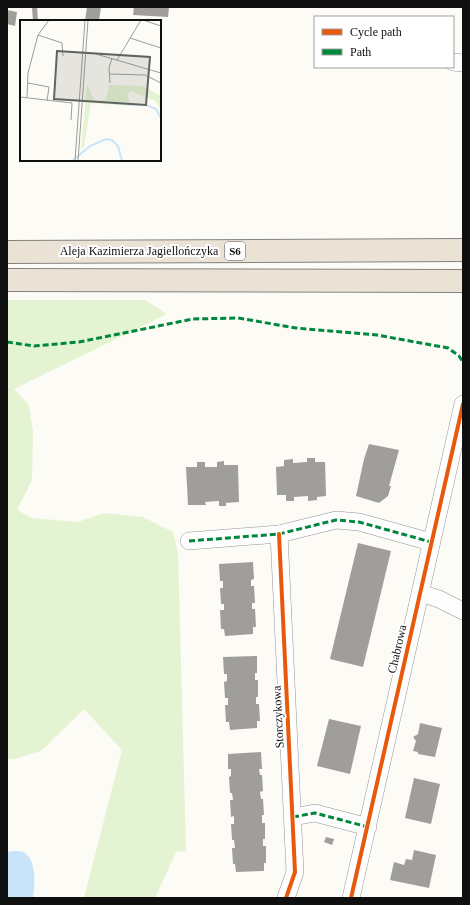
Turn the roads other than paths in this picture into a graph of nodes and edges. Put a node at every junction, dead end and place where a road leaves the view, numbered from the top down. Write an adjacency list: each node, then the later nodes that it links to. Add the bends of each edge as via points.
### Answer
1 (463, 250): 2 (highway, Aleja Kazimierza Jagiellończyka / S6)
2 (7, 252)
3 (7, 280): 4 (highway)
4 (463, 281)
5 (463, 404): 8 (street, Chabrowa)
6 (279, 534): 7 (street); 8 (street, via 336,520 358,522); 11 (street, Storczykowa)
7 (189, 541)
8 (431, 542): 9 (street, Chabrowa)
9 (420, 593): 10 (street); 12 (street, Chabrowa)
10 (463, 611)
11 (293, 817): 12 (street, via 315,813); 13 (street, Storczykowa, via 295,872)
12 (368, 827): 14 (street, Chabrowa)
13 (286, 898)
14 (351, 898)

